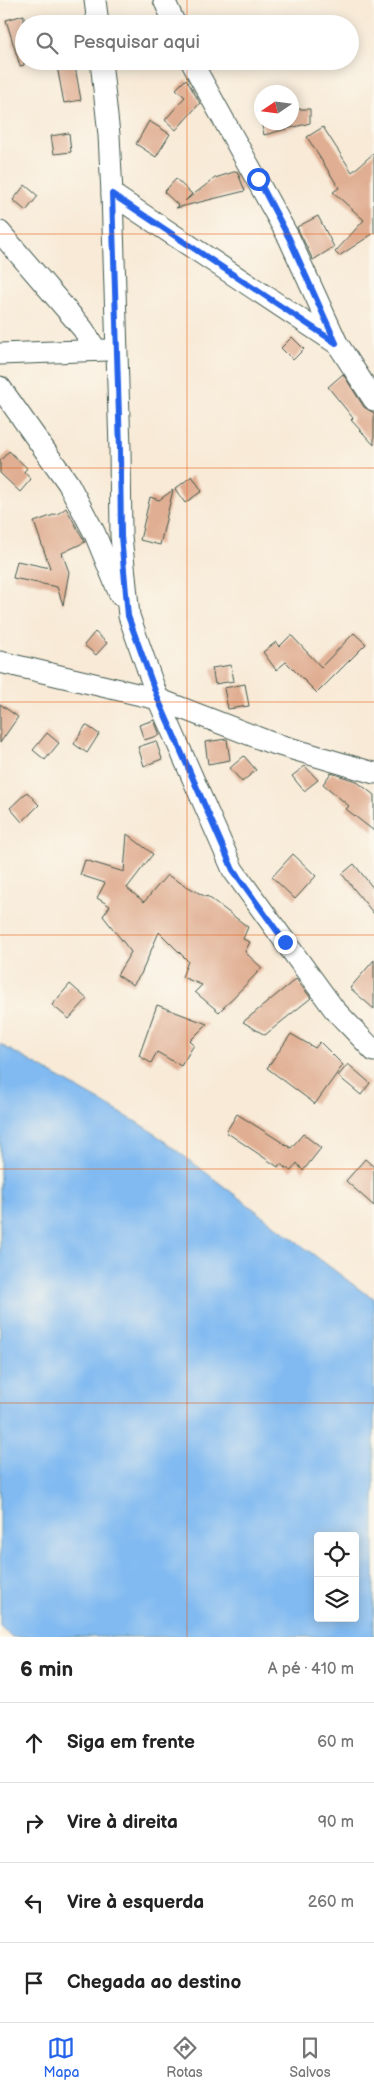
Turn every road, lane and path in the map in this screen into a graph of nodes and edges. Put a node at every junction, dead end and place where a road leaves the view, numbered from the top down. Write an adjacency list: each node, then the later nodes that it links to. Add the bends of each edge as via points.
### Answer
1 (95, 0): 3 (street)
2 (164, 0): 4 (street)
3 (97, 15)
4 (171, 15)
5 (103, 70): 7 (street)
6 (196, 70): 9 (street, via 289,238)
7 (112, 194): 9 (street); 11 (street)
8 (0, 232): 10 (street, via 83,329)
9 (336, 343): 14 (street)
10 (96, 350): 11 (street); 12 (street)
11 (118, 350): 15 (street, via 121,536)
12 (0, 354)
13 (0, 387): 15 (street, via 68,483 95,534)
14 (374, 400)
15 (128, 616): 17 (street)
16 (0, 662): 17 (street)
17 (158, 699): 18 (street, via 269,742); 19 (street, via 233,870 334,1009)
18 (374, 773)
19 (374, 1051)

